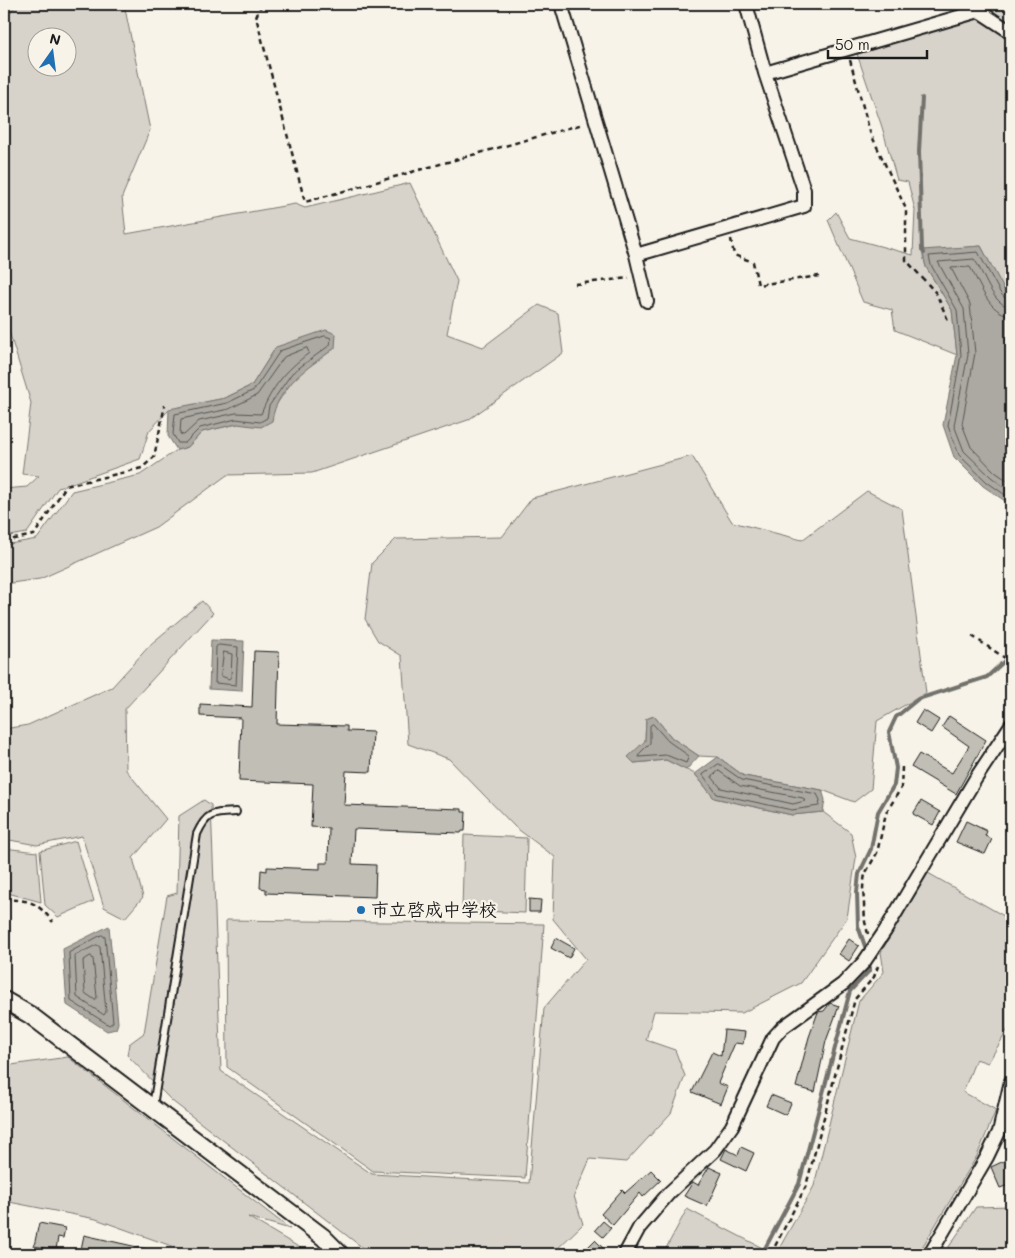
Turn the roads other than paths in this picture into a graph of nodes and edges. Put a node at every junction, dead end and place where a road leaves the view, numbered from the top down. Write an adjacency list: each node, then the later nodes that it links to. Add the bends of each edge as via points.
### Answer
1 (562, 4): 6 (street)
2 (746, 4): 5 (street)
3 (978, 7): 4 (street); 5 (street)
4 (1011, 32)
5 (765, 72): 6 (street, via 804,190 804,206)
6 (636, 255): 7 (street)
7 (647, 301)
8 (1011, 725): 14 (street, via 864,962 843,984 782,1028 774,1038 732,1126 715,1150 668,1193 639,1228)
9 (236, 812): 12 (lane, via 215,812 203,820 197,834)
10 (4, 1000): 12 (street, via 30,1015)
11 (1011, 1081): 15 (street, via 998,1132 987,1156)
12 (153, 1108): 13 (street, via 323,1237)
13 (340, 1254)
14 (625, 1254)
15 (930, 1254)

